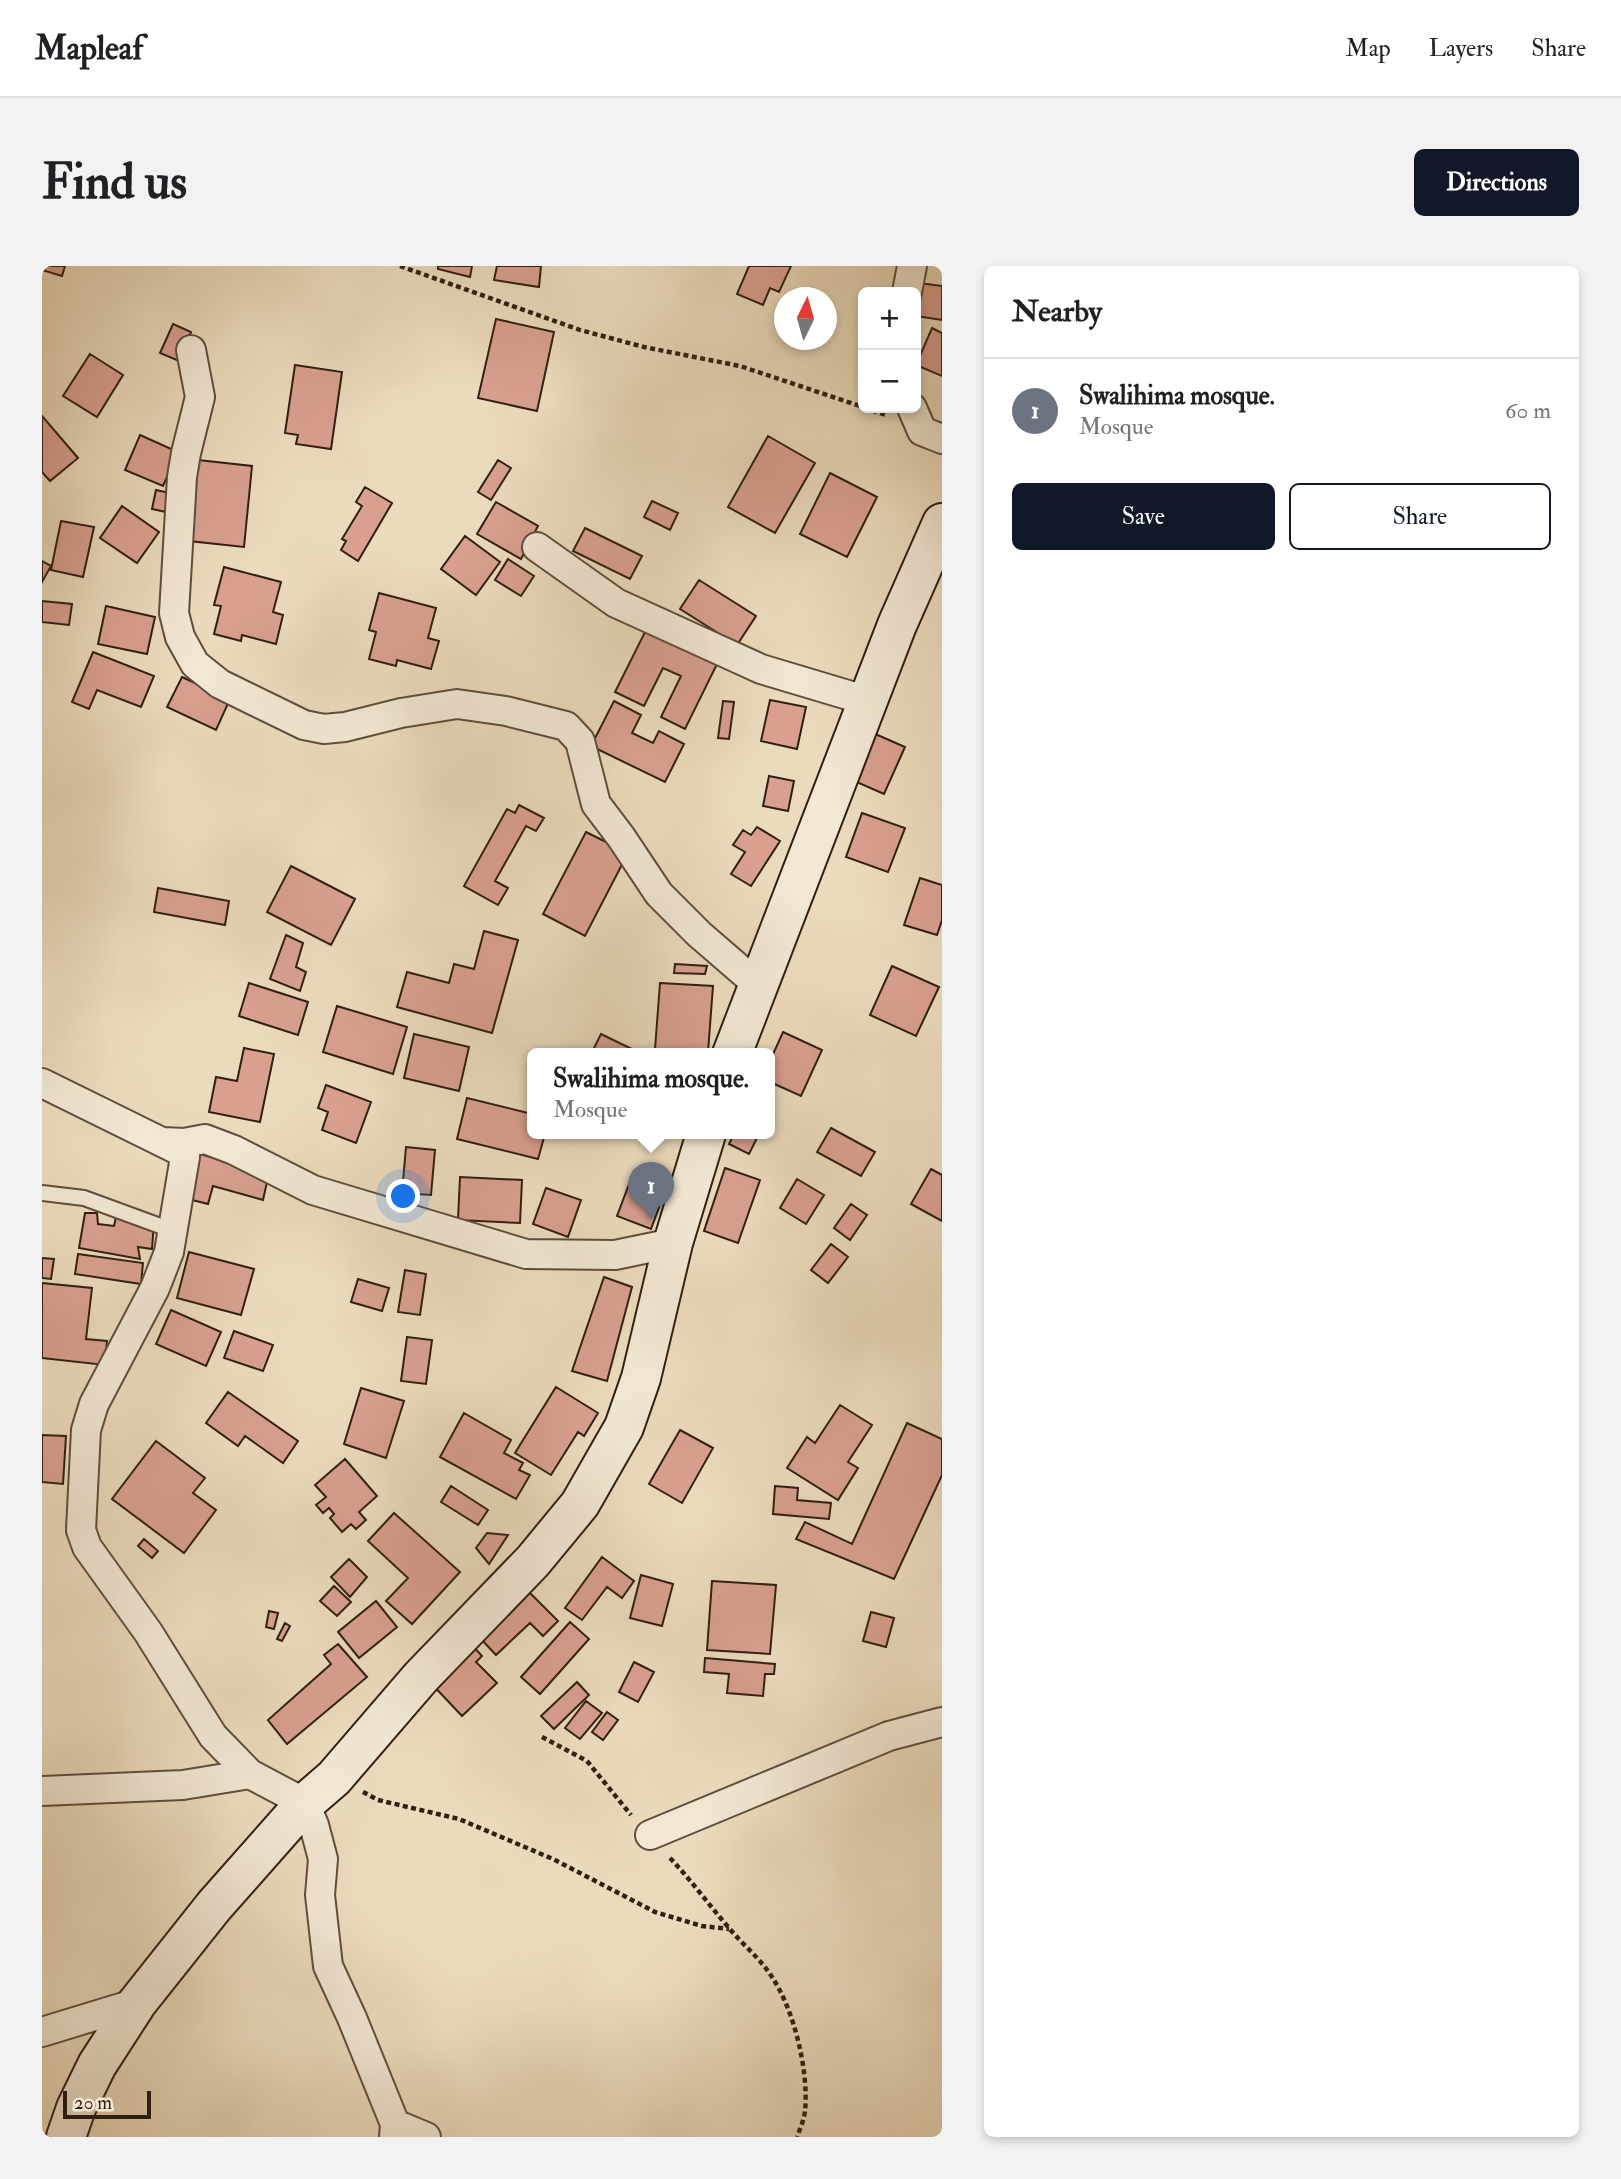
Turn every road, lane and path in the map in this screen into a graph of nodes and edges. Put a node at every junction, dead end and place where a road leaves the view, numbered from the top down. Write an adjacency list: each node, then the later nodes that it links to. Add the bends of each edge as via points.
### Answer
1 (400, 266): 5 (path, via 580,330 740,366)
2 (912, 266): 3 (street)
3 (908, 287)
4 (191, 350): 11 (street, via 200,397 182,477 174,613 180,637 195,664 220,684 304,726 345,727 457,704 566,726 580,741 596,804 659,894)
5 (858, 405)
6 (914, 413): 7 (street, via 922,431)
7 (942, 439)
8 (942, 523): 10 (street)
9 (537, 547): 10 (street, via 616,603 761,669)
10 (868, 701): 11 (street)
11 (758, 985): 12 (street)
12 (735, 1048)
13 (42, 1083): 15 (street)
14 (704, 1139): 18 (street)
15 (163, 1142): 17 (street, via 185,1157); 18 (street, via 205,1139 313,1190 526,1254 615,1255)
16 (42, 1193): 17 (lane, via 85,1198)
17 (174, 1231): 21 (street, via 155,1288 100,1391 86,1430 81,1530 87,1547 148,1632 213,1736)
18 (673, 1243): 22 (street, via 641,1378 624,1427 587,1493 533,1561 421,1677)
19 (942, 1722): 25 (street, via 889,1736)
20 (542, 1737): 25 (path, via 587,1762)
21 (250, 1774): 23 (street, via 183,1784); 24 (street)
22 (334, 1778): 24 (street); 26 (path, via 378,1800 460,1819 553,1858 655,1912)
23 (42, 1791)
24 (305, 1803): 27 (street); 29 (street, via 323,1858 321,1913 328,1966)
25 (650, 1835): 26 (path)
26 (730, 1930): 32 (path, via 755,1954 789,2008 805,2101)
27 (137, 2003): 28 (street); 30 (street, via 97,2065)
28 (42, 2032)
29 (394, 2131): 31 (street)
30 (66, 2137)
31 (426, 2137)
32 (797, 2137)

